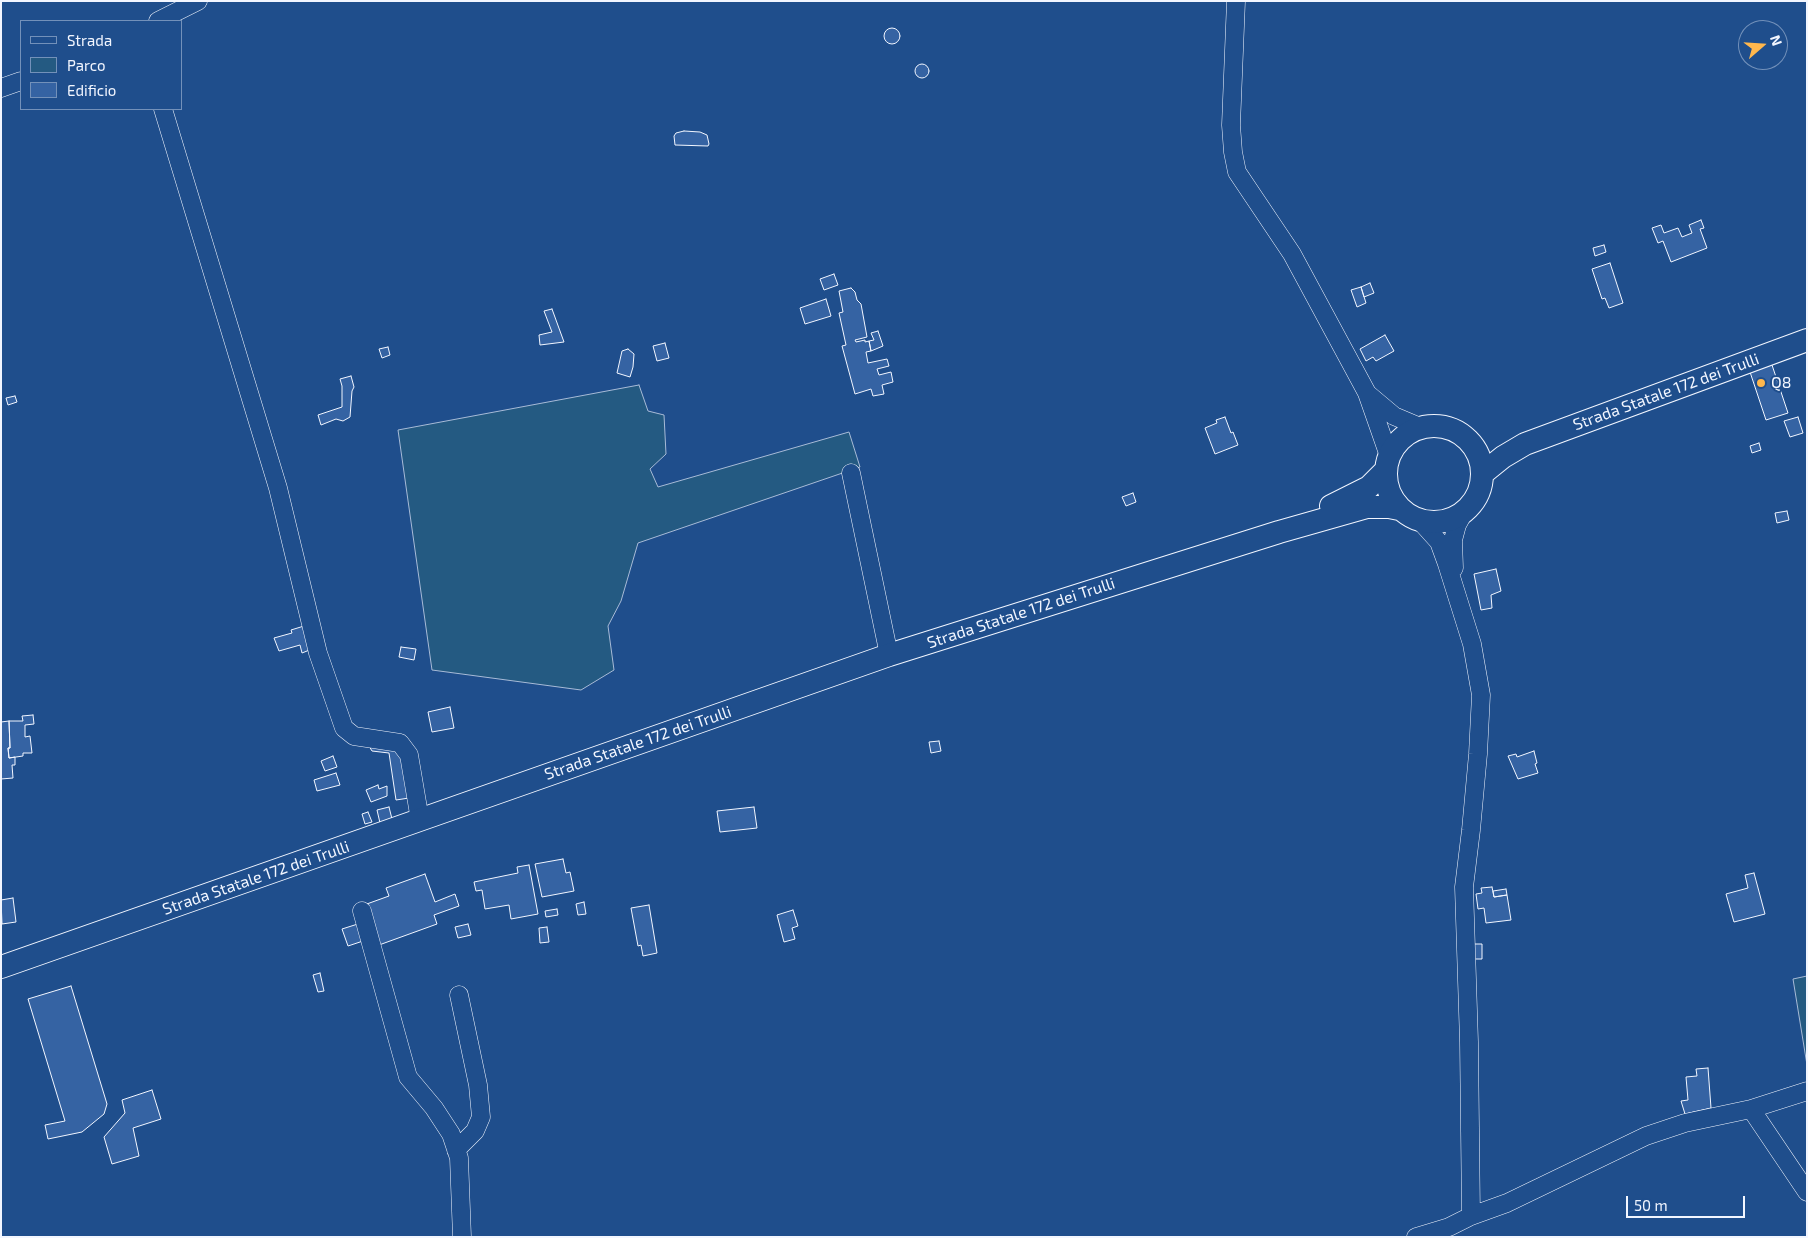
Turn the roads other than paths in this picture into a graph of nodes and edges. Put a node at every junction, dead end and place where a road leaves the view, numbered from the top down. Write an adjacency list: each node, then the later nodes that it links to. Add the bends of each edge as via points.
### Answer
1 (198, 1): 3 (street)
2 (1236, 1): 8 (street, via 1231,125 1237,172 1292,254)
3 (160, 20)
4 (20, 81): 5 (street)
5 (1, 88)
6 (163, 110): 21 (street, via 278,488 318,653 344,728 354,736 400,743 409,755)
7 (1807, 340): 11 (main road, Strada Statale 172 dei Trulli)
8 (1367, 393): 9 (street, via 1394,416); 12 (street)
9 (1420, 427): 10 (main road, via 1441,426 1453,430); 12 (main road, Strada Statale 172 dei Trulli, via 1397,442)
10 (1471, 444): 11 (main road, Strada Statale 172 dei Trulli); 14 (main road, via 1479,458)
11 (1525, 444): 14 (main road, Strada Statale 172 dei Trulli)
12 (1387, 463): 15 (main road, Strada Statale 172 dei Trulli, via 1386,486); 18 (main road, Strada Statale 172 dei Trulli, via 1375,482 1363,491)
13 (851, 473): 20 (street)
14 (1482, 474): 16 (main road, via 1477,497)
15 (1399, 509): 17 (main road, Strada Statale 172 dei Trulli); 18 (main road, Strada Statale 172 dei Trulli, via 1367,507)
16 (1463, 514): 17 (main road, via 1450,521); 19 (street, via 1453,540)
17 (1422, 522): 19 (street, via 1439,542)
18 (1278, 532): 20 (main road, Strada Statale 172 dei Trulli)
19 (1455, 588): 29 (street, via 1472,644 1481,695 1478,763 1464,887)
20 (889, 655): 21 (main road, Strada Statale 172 dei Trulli)
21 (420, 820): 23 (main road, Strada Statale 172 dei Trulli)
22 (362, 911): 27 (street, via 408,1077 434,1108 451,1134)
23 (1, 967)
24 (459, 995): 27 (street, via 478,1084 481,1117 475,1131)
25 (1807, 1090): 26 (street)
26 (1751, 1109): 28 (street); 29 (street, via 1685,1123 1646,1136 1545,1186)
27 (456, 1150): 30 (street)
28 (1807, 1192)
29 (1471, 1216): 31 (street)
30 (462, 1237)
31 (1416, 1237)

